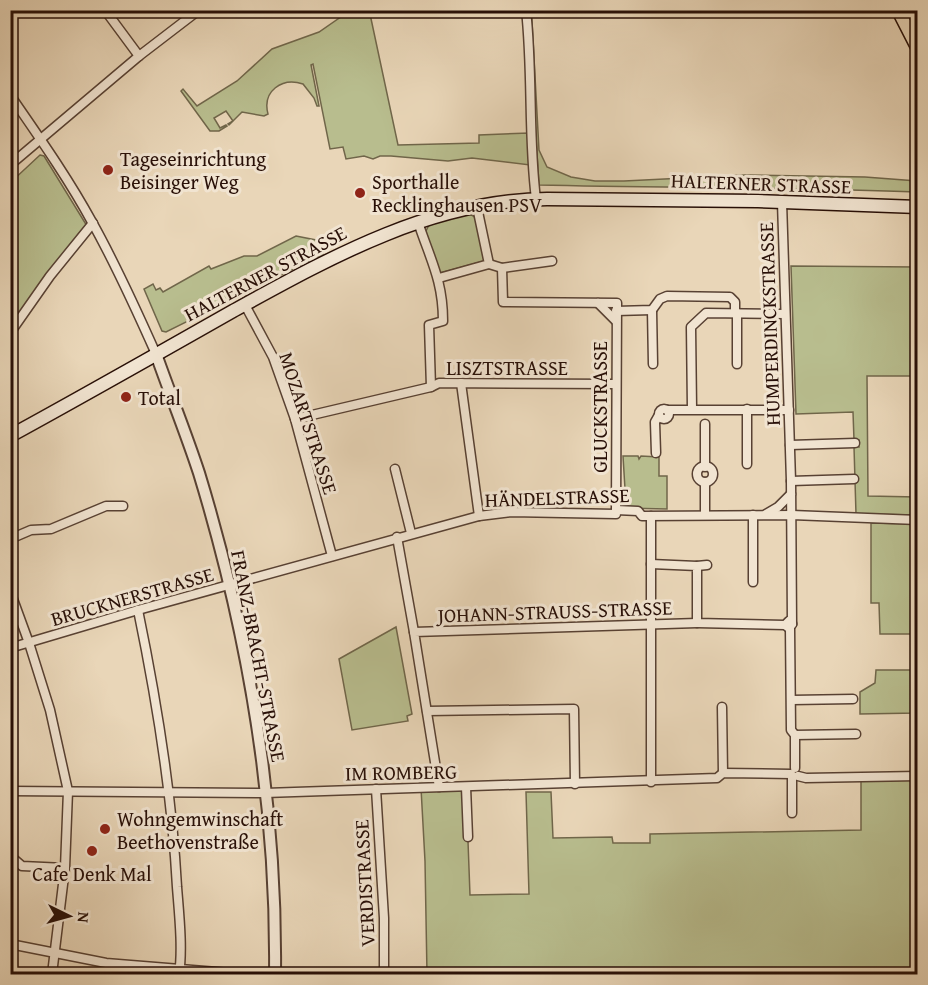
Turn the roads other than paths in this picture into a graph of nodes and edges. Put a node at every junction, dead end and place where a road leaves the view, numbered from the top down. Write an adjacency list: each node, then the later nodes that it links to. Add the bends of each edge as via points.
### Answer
1 (105, 10): 6 (street)
2 (526, 10): 10 (street)
3 (898, 10): 5 (main road)
4 (198, 11): 6 (street)
5 (918, 49)
6 (139, 56): 8 (street)
7 (10, 95): 8 (street)
8 (40, 138): 9 (street); 15 (street)
9 (10, 165)
10 (536, 199): 11 (main road, HALTERNER STRASSE); 12 (main road, HALTERNER STRASSE)
11 (782, 202): 13 (main road, HALTERNER STRASSE); 27 (street, HUMPERDINCKSTRASSE)
12 (477, 207): 14 (main road, HALTERNER STRASSE); 17 (street)
13 (918, 207)
14 (418, 222): 19 (street); 22 (main road, HALTERNER STRASSE, via 330,259)
15 (93, 223): 29 (street); 30 (street)
16 (552, 261): 18 (street)
17 (489, 264): 18 (street); 19 (street)
18 (502, 267): 21 (street, via 503,302)
19 (439, 278): 35 (street, via 443,321 429,325)
20 (706, 297): 24 (street, via 667,296); 25 (street); 26 (street, via 733,298)
21 (598, 303): 23 (street); 28 (street)
22 (245, 305): 30 (main road, HALTERNER STRASSE); 39 (street, MOZARTSTRASSE, via 273,357)
23 (616, 307): 24 (street); 28 (street, GLUCKSTRASSE)
24 (652, 310): 31 (street)
25 (706, 313): 26 (street); 36 (street, via 691,327)
26 (736, 313): 27 (street); 32 (street)
27 (786, 314): 38 (street, HUMPERDINCKSTRASSE)
28 (616, 321): 34 (street, GLUCKSTRASSE)
29 (10, 333)
30 (156, 354): 41 (main road, HALTERNER STRASSE); 67 (street, FRANZ-BRACHT-STRASSE, via 198,472)
31 (653, 364)
32 (737, 364)
33 (461, 383): 34 (street, LISZTSTRASSE); 35 (street, LISZTSTRASSE); 56 (street)
34 (615, 384): 51 (street, GLUCKSTRASSE)
35 (431, 387): 39 (street, LISZTSTRASSE)
36 (692, 409): 37 (street); 44 (street, via 663,413 655,423)
37 (747, 409): 38 (street); 45 (street)
38 (789, 410): 43 (street, HUMPERDINCKSTRASSE)
39 (295, 419): 62 (street, MOZARTSTRASSE)
40 (705, 424): 52 (street, via 705,466 697,474 705,482)
41 (10, 436)
42 (855, 443): 43 (street, HUMPERDINCKSTRASSE)
43 (790, 446): 48 (street, HUMPERDINCKSTRASSE)
44 (656, 453)
45 (747, 464)
46 (395, 469): 59 (street)
47 (854, 479): 48 (street)
48 (791, 481): 49 (street, HUMPERDINCKSTRASSE)
49 (791, 494): 54 (street); 55 (street, HUMPERDINCKSTRASSE)
50 (123, 506): 61 (street, via 106,506 51,529 31,530)
51 (616, 510): 56 (street, HÄNDELSTRASSE, via 616,514 511,512); 57 (street, HÄNDELSTRASSE)
52 (705, 515): 53 (street, HÄNDELSTRASSE); 57 (street, HÄNDELSTRASSE)
53 (753, 515): 54 (street, HÄNDELSTRASSE); 66 (street)
54 (765, 515): 55 (street, HÄNDELSTRASSE)
55 (792, 515): 58 (street, HÄNDELSTRASSE); 72 (street, HUMPERDINCKSTRASSE)
56 (479, 516): 59 (street, HÄNDELSTRASSE)
57 (651, 516): 63 (street)
58 (918, 520)
59 (411, 533): 60 (street, HÄNDELSTRASSE)
60 (397, 537): 62 (street, HÄNDELSTRASSE); 73 (street, JOHANN-STRAUSS-STRASSE)
61 (10, 539)
62 (332, 556): 67 (street, HÄNDELSTRASSE)
63 (651, 564): 65 (street); 71 (street)
64 (707, 565): 65 (street)
65 (697, 566): 70 (street, JOHANN-STRAUSS-STRASSE)
66 (753, 582)
67 (229, 585): 69 (street, BRUCKNERSTRASSE); 93 (street, FRANZ-BRACHT-STRASSE, via 255,715)
68 (10, 591): 74 (street)
69 (138, 610): 74 (street, BRUCKNERSTRASSE); 92 (street)
70 (697, 622): 71 (street, JOHANN-STRAUSS-STRASSE); 72 (street, JOHANN-STRAUSS-STRASSE)
71 (649, 624): 73 (street, JOHANN-STRAUSS-STRASSE); 85 (street)
72 (789, 625): 77 (street, HUMPERDINCKSTRASSE)
73 (414, 632): 79 (street, JOHANN-STRAUSS-STRASSE)
74 (29, 643): 75 (street, BRUCKNERSTRASSE); 91 (street, via 50,710)
75 (10, 648)
76 (854, 699): 77 (street)
77 (792, 700): 81 (street, HUMPERDINCKSTRASSE, via 791,730)
78 (722, 707): 82 (street)
79 (427, 711): 86 (street, via 574,709); 87 (street, JOHANN-STRAUSS-STRASSE)
80 (855, 734): 81 (street)
81 (795, 735): 83 (street, HUMPERDINCKSTRASSE)
82 (723, 773): 83 (street, IM ROMBERG); 85 (street, IM ROMBERG, via 717,778)
83 (794, 774): 84 (street, IM ROMBERG, via 806,778); 94 (street, HUMPERDINCKSTRASSE)
84 (918, 776)
85 (651, 782): 86 (street, IM ROMBERG)
86 (575, 784): 88 (street, IM ROMBERG)
87 (439, 787): 88 (street, IM ROMBERG); 89 (street, IM ROMBERG)
88 (466, 787): 95 (street)
89 (376, 789): 93 (street, IM ROMBERG); 104 (street, VERDISTRASSE)
90 (10, 791): 91 (street, IM ROMBERG)
91 (68, 791): 92 (street, IM ROMBERG); 97 (street)
92 (170, 791): 93 (street, IM ROMBERG); 100 (street)
93 (265, 793): 103 (street, FRANZ-BRACHT-STRASSE)
94 (792, 813)
95 (468, 837)
96 (10, 860): 97 (street, via 22,866)
97 (65, 867): 99 (street)
98 (10, 944): 99 (street)
99 (54, 953): 100 (street); 101 (street)
100 (180, 972): 102 (street)
101 (52, 975)
102 (242, 975)
103 (275, 975)
104 (384, 975)

